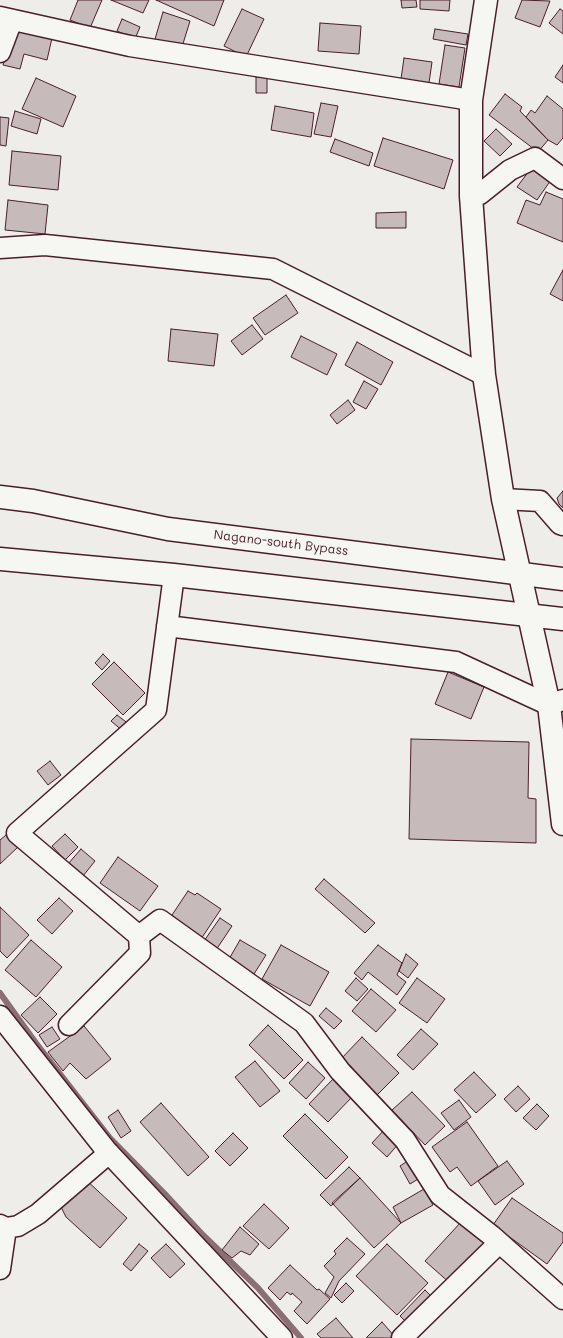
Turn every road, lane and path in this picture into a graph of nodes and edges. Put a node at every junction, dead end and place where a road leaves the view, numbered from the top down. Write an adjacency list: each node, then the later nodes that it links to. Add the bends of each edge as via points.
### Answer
1 (486, 0): 4 (main road)
2 (6, 18): 3 (street); 4 (street, via 130,46)
3 (0, 52)
4 (471, 100): 6 (main road)
5 (563, 179): 6 (street, via 535,158 510,170 480,194)
6 (470, 196): 8 (main road)
7 (0, 248): 8 (street, via 45,245 273,270)
8 (484, 375): 10 (main road)
9 (0, 497): 13 (main road, Nagano-south Bypass, via 33,501 168,529)
10 (503, 499): 11 (street, via 540,501); 13 (main road)
11 (563, 525)
12 (0, 560): 14 (main road)
13 (519, 572): 15 (main road, Nagano-south Bypass); 16 (main road)
14 (174, 575): 16 (main road); 18 (street)
15 (563, 579)
16 (529, 616): 17 (main road); 19 (main road)
17 (563, 619)
18 (167, 626): 19 (street, via 456,662); 21 (street, via 156,710 17,833)
19 (556, 703): 20 (main road)
20 (563, 824)
21 (138, 936): 23 (street, via 140,953); 26 (street, via 160,920 304,1023 340,1071 405,1140 440,1195)
22 (0, 1016): 24 (street)
23 (69, 1025)
24 (109, 1153): 25 (street, via 38,1214 18,1226); 29 (street)
25 (3, 1226): 27 (street)
26 (498, 1243): 28 (street); 30 (street)
27 (0, 1269)
28 (563, 1299)
29 (282, 1338)
30 (402, 1338)

